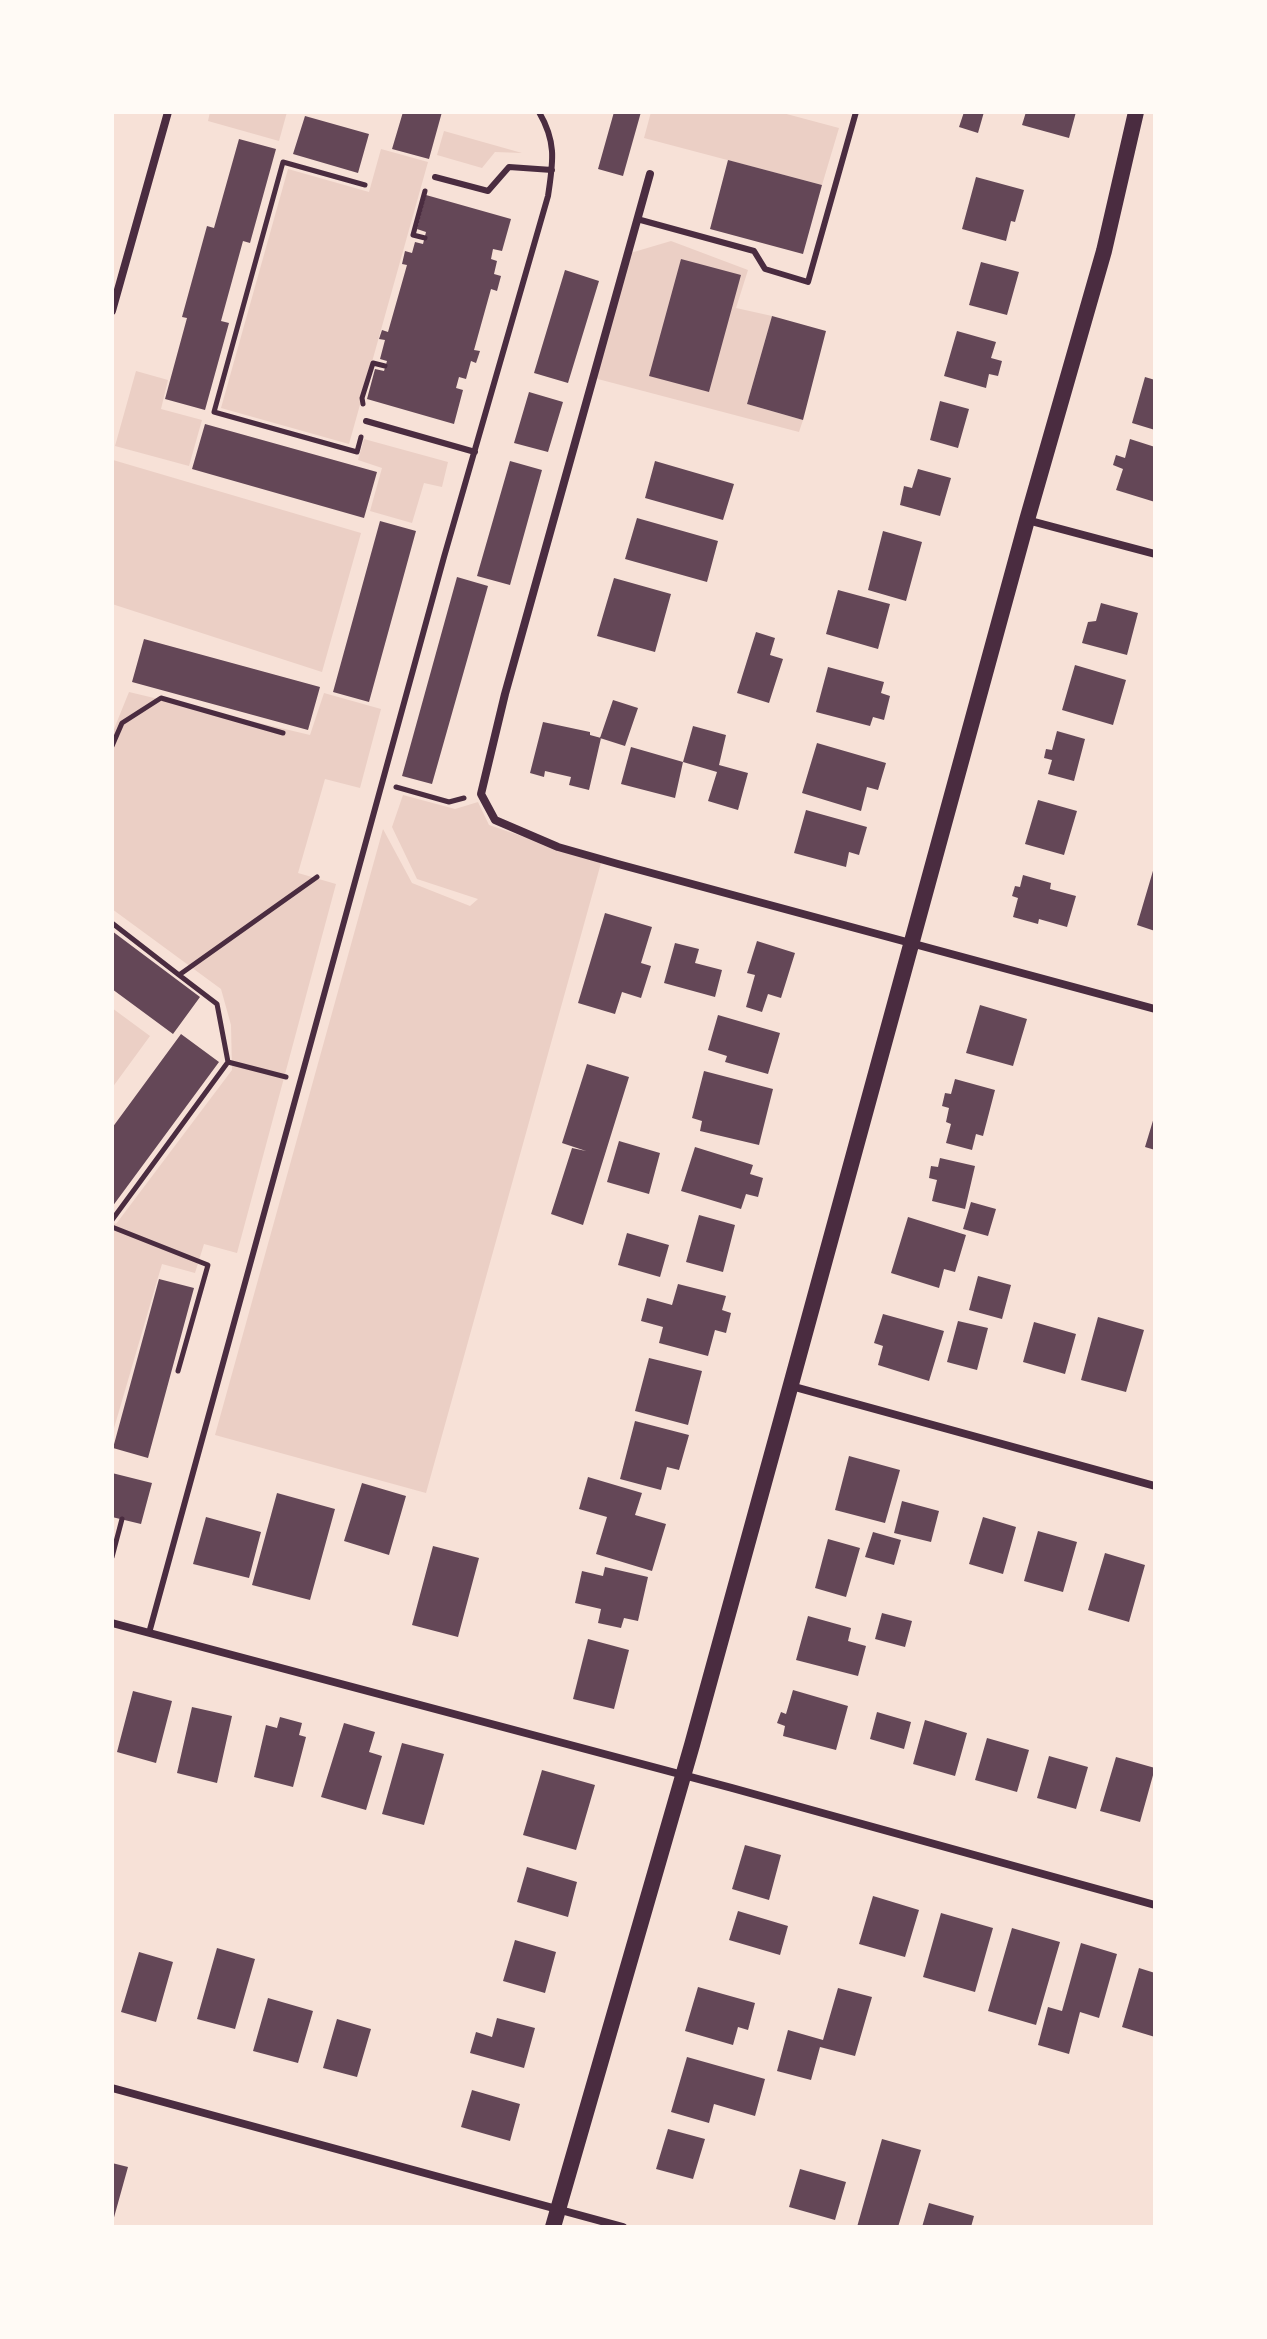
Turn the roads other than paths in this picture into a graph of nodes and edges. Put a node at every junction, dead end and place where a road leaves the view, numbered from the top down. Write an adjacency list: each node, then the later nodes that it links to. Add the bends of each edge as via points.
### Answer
1 (167, 112): 9 (street)
2 (539, 112): 5 (lane, via 549,130)
3 (856, 112): 8 (lane, via 808,282 765,269 754,251)
4 (1136, 112): 12 (main road, via 1104,251)
5 (552, 170): 7 (lane, via 509,167 488,191); 11 (lane)
6 (650, 174): 8 (street)
7 (435, 177)
8 (637, 219): 14 (street, via 481,794 495,820 558,847)
9 (112, 311)
10 (366, 421): 11 (lane)
11 (475, 452): 19 (lane)
12 (1027, 520): 13 (street); 14 (main road)
13 (1155, 554)
14 (911, 942): 15 (street); 16 (main road)
15 (1155, 1009)
16 (791, 1386): 17 (street); 20 (main road)
17 (1155, 1486)
18 (112, 1623): 19 (street)
19 (149, 1633): 20 (street)
20 (683, 1775): 21 (street); 23 (main road)
21 (1155, 1905)
22 (112, 2088): 23 (street)
23 (558, 2209): 24 (main road); 25 (street)
24 (553, 2227)
25 (623, 2227)

